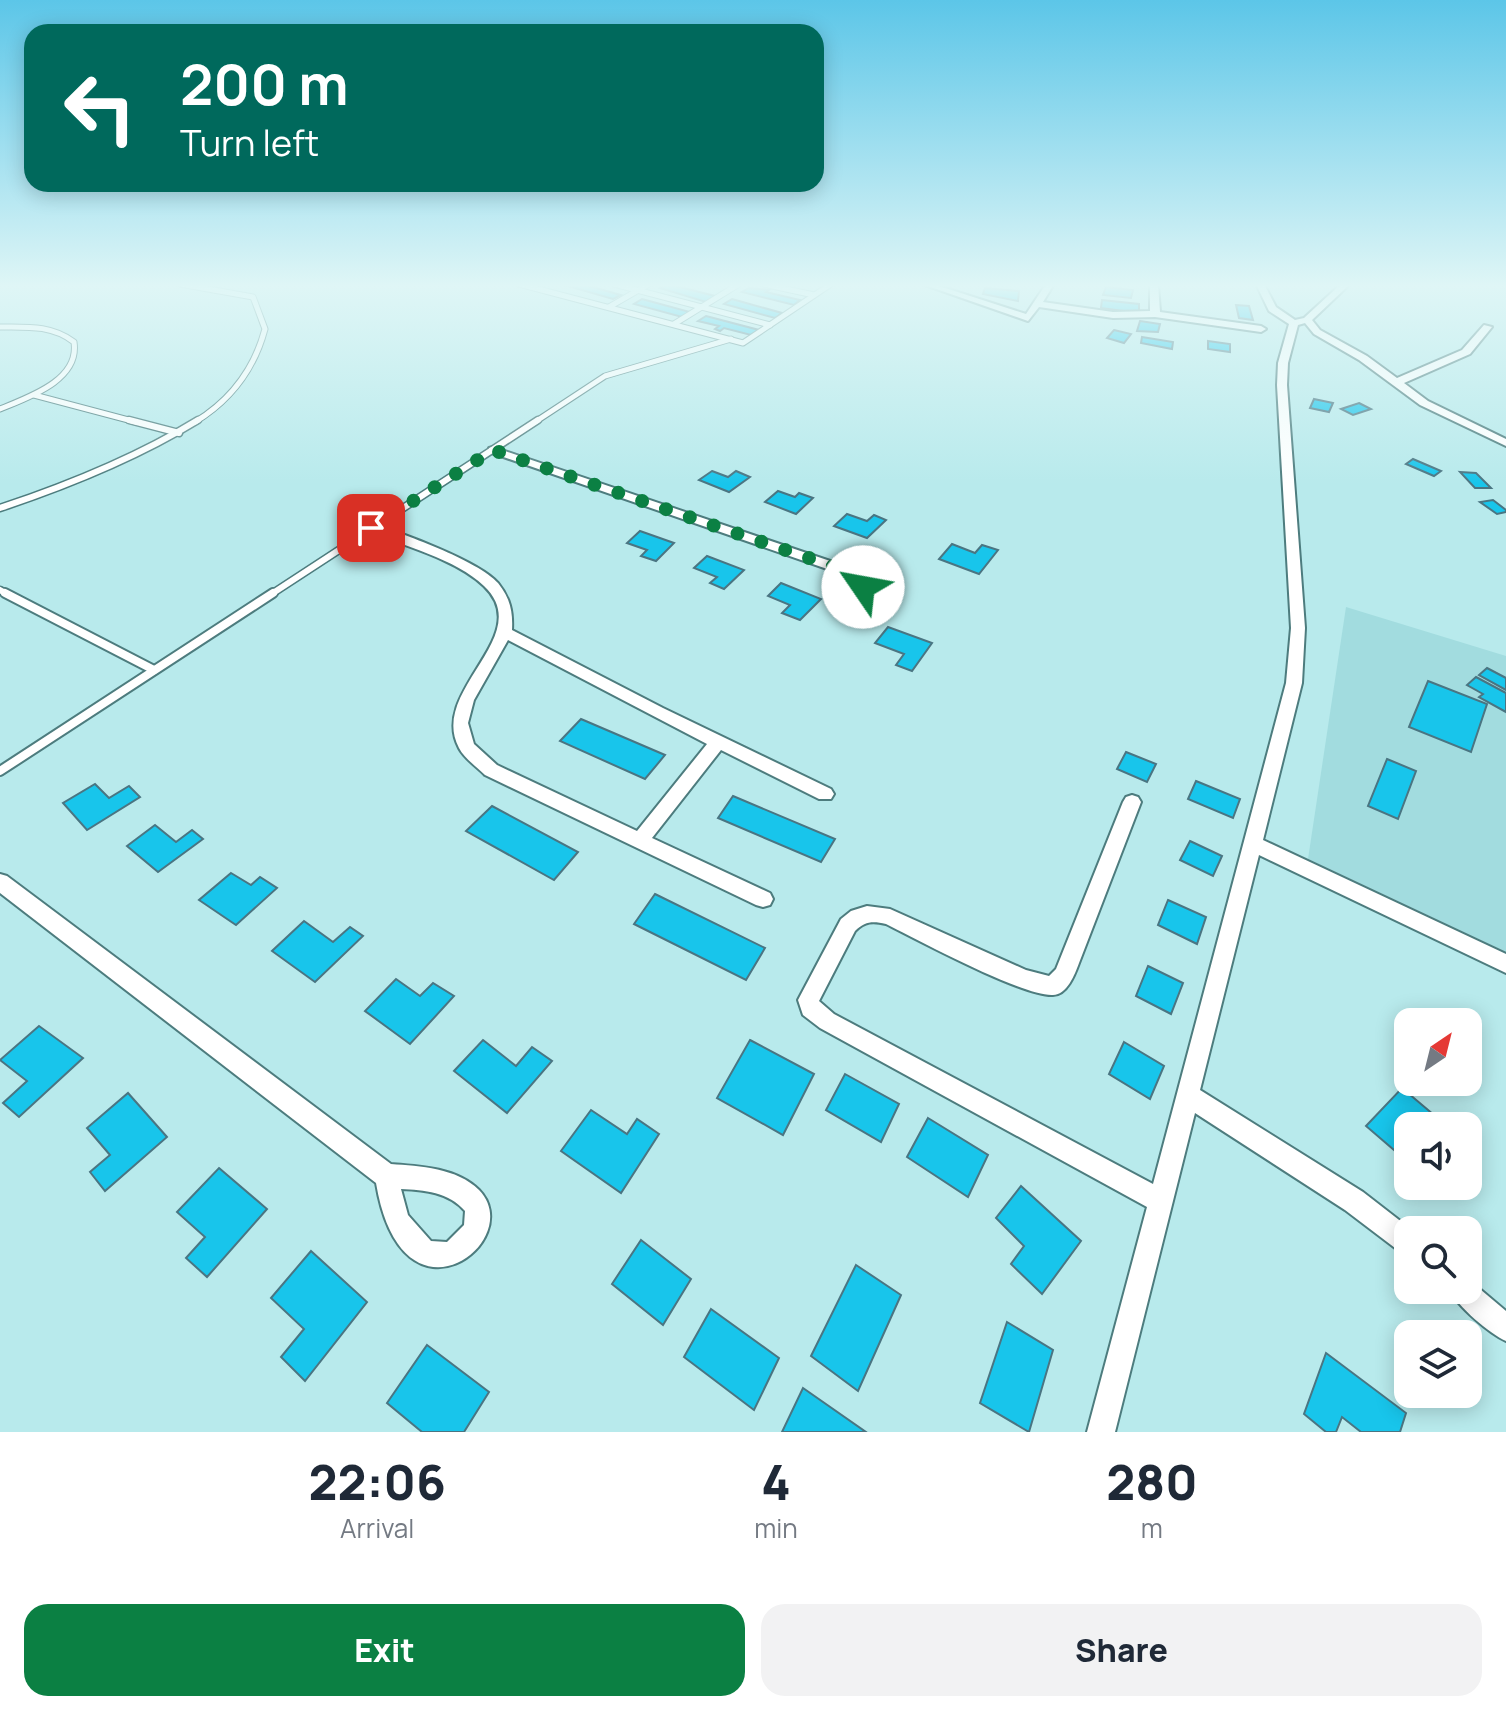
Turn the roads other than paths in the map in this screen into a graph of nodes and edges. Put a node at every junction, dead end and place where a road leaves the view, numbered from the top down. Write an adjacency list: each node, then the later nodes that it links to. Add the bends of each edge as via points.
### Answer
1 (79, 351): 8 (lane, via 69,371)
2 (257, 351): 10 (lane, via 248,375)
3 (691, 351): 12 (lane, via 605,376)
4 (1288, 351): 24 (street, via 1282,405 1297,654)
5 (1347, 351): 7 (street)
6 (1467, 351): 7 (street)
7 (1398, 382): 11 (street, via 1424,403)
8 (34, 395): 9 (lane); 10 (lane)
9 (0, 409)
10 (179, 433): 13 (lane)
11 (1506, 443)
12 (493, 450): 14 (lane); 15 (street)
13 (0, 508)
14 (371, 528): 17 (street, via 491,584 508,614); 18 (lane)
15 (841, 569)
16 (0, 590): 18 (lane)
17 (507, 633): 19 (street); 23 (street, via 467,693 461,713 463,744 472,758 491,770)
18 (154, 670): 20 (lane)
19 (718, 742): 21 (street); 23 (street)
20 (0, 771)
21 (825, 794)
22 (1132, 802): 30 (street, via 1064,975 1053,986 1023,979 890,917 867,913 848,925 808,1000 827,1021)
23 (640, 840): 26 (street)
24 (1251, 843): 27 (street); 28 (street)
25 (0, 882): 29 (street)
26 (763, 899)
27 (1506, 964)
28 (1190, 1097): 30 (street); 31 (street)
29 (387, 1176)
30 (1162, 1202): 34 (street)
31 (1394, 1231)
32 (1479, 1304): 33 (street)
33 (1506, 1328)
34 (1101, 1432)

